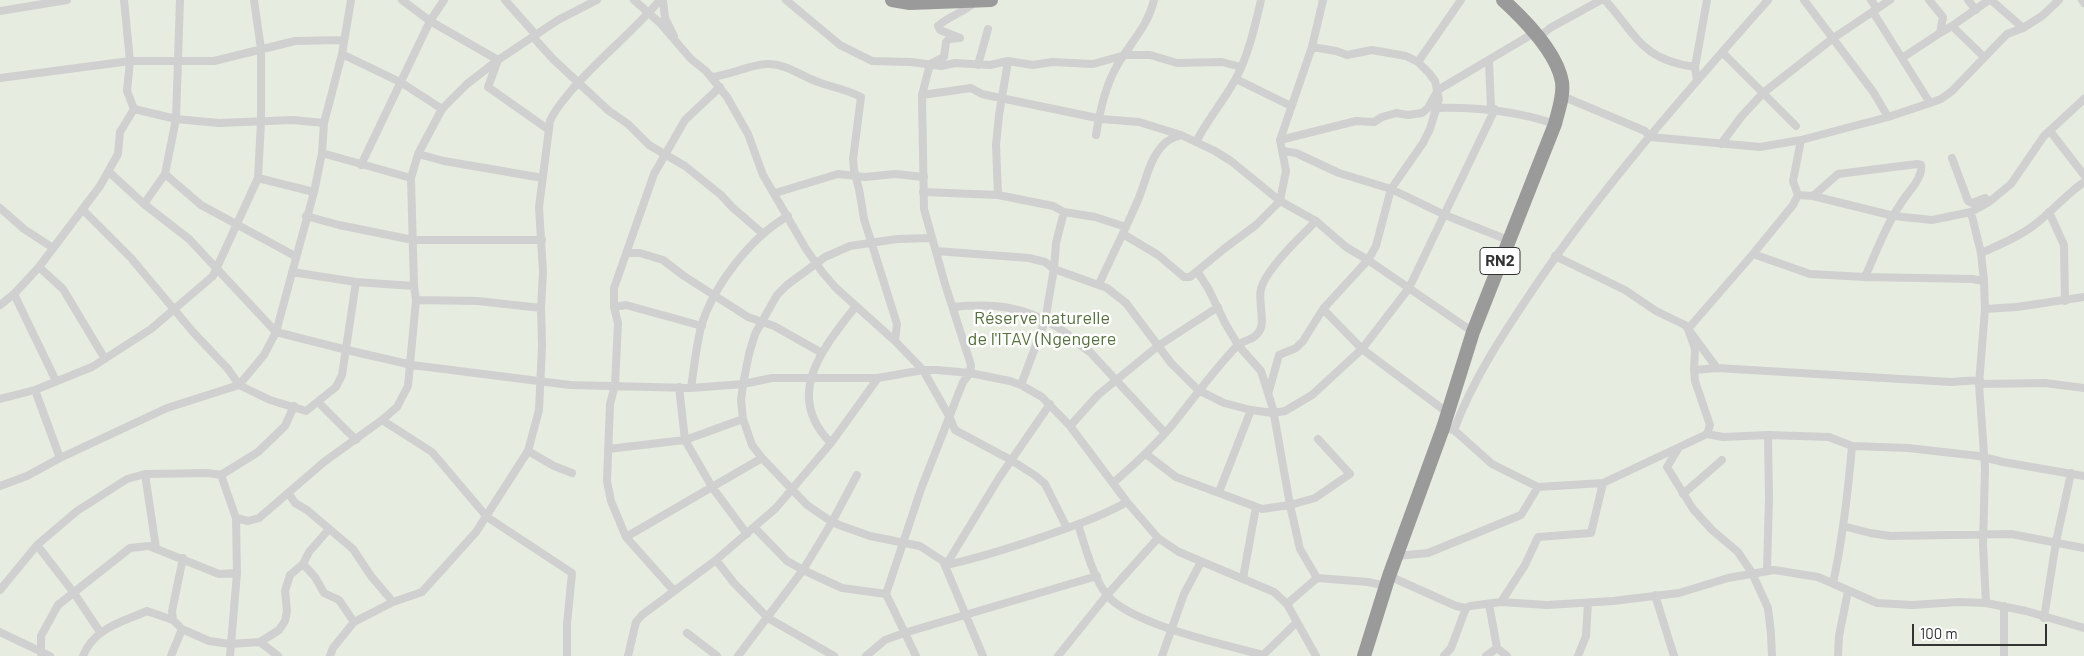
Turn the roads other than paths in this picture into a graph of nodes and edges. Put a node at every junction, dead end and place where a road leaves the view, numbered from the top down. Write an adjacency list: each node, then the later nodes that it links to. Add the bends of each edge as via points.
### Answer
1 (67, 0): 31 (street)
2 (124, 0): 55 (street)
3 (180, 0): 56 (street)
4 (254, 0): 47 (street)
5 (351, 0): 43 (street)
6 (402, 0): 36 (street)
7 (444, 0): 36 (street)
8 (505, 0): 42 (street)
9 (597, 0): 42 (street)
10 (634, 0): 35 (street)
11 (662, 0): 35 (street); 45 (street, via 665,18)
12 (786, 0): 59 (street, via 840,45 872,61)
13 (892, 0): 14 (highway, via 910,3)
14 (977, 0): 15 (highway); 59 (street, via 970,8 938,26 940,30 960,38 949,39 944,57)
15 (991, 0)
16 (1154, 0): 50 (street, via 1143,31)
17 (1261, 0): 61 (street)
18 (1322, 0): 46 (street)
19 (1461, 0): 58 (street)
20 (1503, 0): 41 (highway, RN2)
21 (1605, 0): 41 (street); 62 (street, via 1634,37 1655,56 1674,64)
22 (1707, 0): 62 (street)
23 (1768, 0): 48 (street)
24 (1804, 0): 44 (street)
25 (1871, 0): 32 (street)
26 (1890, 0): 32 (street)
27 (1929, 0): 40 (street, via 1943,17)
28 (1968, 0): 33 (street)
29 (1990, 0): 33 (street); 38 (street)
30 (2059, 0): 38 (street)
31 (55, 1): 34 (street)
32 (1875, 10): 44 (street); 52 (street)
33 (1976, 10): 37 (street)
34 (0, 11)
35 (648, 14): 45 (street); 69 (street)
36 (430, 21): 53 (street); 68 (street)
37 (1952, 26): 40 (street); 51 (street)
38 (2023, 28): 51 (street, via 2006,34)
39 (988, 29): 60 (street)
40 (1940, 33): 52 (street)
41 (1536, 35): 54 (street); 75 (highway, RN2, via 1555,63 1562,82)
42 (535, 36): 53 (street); 69 (street)
43 (343, 40): 47 (street, via 295,41); 49 (street)
44 (1832, 40): 73 (street); 84 (street, via 1874,93)
45 (677, 43): 63 (street)
46 (1312, 47): 58 (street, via 1347,55 1372,50 1390,52); 79 (street)
47 (261, 49): 56 (street, via 214,61); 87 (street)
48 (1722, 52): 67 (street); 73 (street)
49 (342, 54): 68 (street); 88 (street)
50 (1125, 55): 57 (street, via 1093,64); 61 (street, via 1150,55 1177,63 1222,62); 85 (street, via 1104,97)
51 (1984, 57): 78 (street, via 1952,91)
52 (1902, 58): 78 (street)
53 (498, 60): 65 (street); 70 (street)
54 (1488, 60): 72 (street); 83 (street)
55 (130, 61): 56 (street); 64 (street); 81 (street, via 127,92)
56 (177, 61): 86 (street)
57 (1008, 62): 60 (street); 76 (street)
58 (1418, 62): 72 (street, via 1435,81)
59 (930, 64): 60 (street); 74 (street)
60 (978, 65)
61 (1241, 67): 66 (street)
62 (1695, 67): 67 (street)
63 (711, 77): 71 (street); 109 (street, via 770,64 785,66 820,83 861,97 853,159)
64 (0, 78)
65 (474, 78): 70 (street); 82 (street)
66 (1236, 79): 79 (street); 98 (street)
67 (1696, 81): 95 (street)
68 (402, 82): 82 (street); 105 (street)
69 (578, 83): 91 (street, via 554,112); 103 (street, via 649,145)
70 (488, 87): 91 (street)
71 (720, 87): 103 (street, via 685,120); 118 (street, via 739,116 761,170)
72 (1438, 90): 80 (street); 96 (street, via 1428,108 1417,115 1396,114 1374,122 1356,121)
73 (1763, 93): 90 (street); 99 (street)
74 (922, 95): 76 (street, via 971,88); 110 (street)
75 (1562, 96): 89 (highway, RN2); 95 (street, via 1645,131)
76 (1002, 98): 85 (street); 119 (street, via 996,145)
77 (2084, 99): 92 (street)
78 (1930, 103): 84 (street)
79 (1291, 106): 96 (street)
80 (1436, 108): 83 (street); 115 (street, via 1423,142)
81 (134, 109): 86 (street); 106 (street, via 120,132 118,154)
82 (442, 109): 102 (street)
83 (1493, 109): 89 (street); 130 (street)
84 (1888, 117): 97 (street)
85 (1099, 118): 93 (street); 94 (street, via 1140,122)
86 (176, 119): 87 (street); 107 (street)
87 (261, 122): 88 (street, via 293,120); 111 (street)
88 (324, 123): 101 (street)
89 (1555, 124): 141 (highway, RN2)
90 (1796, 126)
91 (549, 130): 113 (street)
92 (2050, 131): 108 (street); 123 (street, via 2010,184)
93 (1096, 135)
94 (1181, 135): 98 (street); 136 (street, via 1168,139 1162,145 1147,171)
95 (1650, 137): 99 (street); 149 (street)
96 (1280, 140): 100 (street)
97 (1801, 140): 99 (street, via 1760,146); 120 (street, via 1793,181)
98 (1196, 142): 122 (street, via 1231,160)
99 (1721, 144)
100 (1283, 151): 115 (street); 122 (street, via 1286,171)
101 (322, 153): 105 (street); 116 (street)
102 (418, 154): 112 (street); 113 (street)
103 (665, 154): 137 (street, via 721,195); 145 (street, via 654,174)
104 (1952, 158): 123 (street, via 1968,201 1972,203 1985,198)
105 (361, 164): 112 (street)
106 (109, 172): 124 (street); 126 (street)
107 (165, 174): 124 (street); 135 (street, via 201,205)
108 (2084, 175)
109 (856, 176): 110 (street, via 895,174); 118 (street, via 838,174); 142 (street)
110 (924, 177): 117 (street)
111 (258, 178): 116 (street); 135 (street)
112 (411, 178): 139 (street)
113 (543, 178): 140 (street, via 539,207)
114 (2084, 182): 129 (street)
115 (1391, 189): 130 (street); 150 (street, via 1376,246)
116 (314, 192): 131 (street)
117 (923, 192): 119 (street); 138 (street)
118 (775, 193): 132 (street)
119 (998, 194): 127 (street, via 1053,206)
120 (1798, 195): 121 (street); 146 (street)
121 (1814, 196): 133 (street); 133 (street, via 1838,174 1921,165 1916,183)
122 (1280, 201): 134 (street); 155 (street, via 1256,225)
123 (1989, 202): 128 (street)
124 (144, 204): 154 (street, via 188,239)
125 (0, 208): 143 (street)
126 (83, 210): 143 (street); 176 (street, via 131,258)
127 (1064, 212): 136 (street, via 1095,217); 153 (street, via 1056,243)
128 (1971, 212): 133 (street, via 1932,220); 147 (street)
129 (2049, 212): 147 (street, via 2006,243); 167 (street, via 2064,245)
130 (1445, 215): 141 (street); 162 (street)
131 (306, 216): 139 (street); 148 (street)
132 (788, 216): 137 (street); 151 (street)
133 (1894, 216): 157 (street)
134 (1316, 221): 150 (street, via 1346,247); 184 (street, via 1265,280 1259,302 1261,330 1252,340)
135 (236, 223): 148 (street); 154 (street)
136 (1125, 231): 155 (street, via 1184,277 1190,277); 160 (street)
137 (762, 234): 164 (street, via 741,257)
138 (932, 238): 142 (street); 144 (street)
139 (413, 240): 140 (street); 161 (street)
140 (542, 240): 173 (street)
141 (1508, 240): 182 (highway, RN2)
142 (872, 244): 151 (street, via 850,246); 183 (street, via 897,324)
143 (53, 248): 152 (street)
144 (936, 250): 153 (street, via 1029,258 1045,262); 171 (street)
145 (627, 254): 164 (street, via 640,253 664,260); 170 (street, via 614,288)
146 (1753, 254): 157 (street, via 1810,274); 180 (street)
147 (1981, 254): 158 (street)
148 (296, 256): 156 (street)
149 (1555, 256): 180 (street, via 1624,290); 222 (street, via 1508,326)
150 (1368, 260): 162 (street); 174 (street)
151 (815, 263): 169 (street); 178 (street, via 777,295)
152 (39, 267): 163 (street); 189 (street, via 63,289)
153 (1054, 269): 160 (street); 177 (street)
154 (215, 270): 176 (street, via 213,276); 181 (street)
155 (1197, 271): 172 (street)
156 (292, 272): 159 (street); 181 (street)
157 (1864, 277): 158 (street)
158 (1984, 281): 175 (street)
159 (356, 282): 161 (street); 187 (street)
160 (1099, 284): 185 (street, via 1126,303)
161 (414, 286): 166 (street)
162 (1409, 288): 182 (street); 186 (street)
163 (14, 294): 168 (street); 198 (street)
164 (716, 296): 178 (street); 179 (street)
165 (2084, 297): 167 (street)
166 (416, 300): 173 (street); 190 (street)
167 (2065, 301): 175 (street)
168 (0, 305)
169 (856, 306): 183 (street); 188 (street)
170 (614, 307): 179 (street, via 626,305); 203 (street, via 618,323)
171 (953, 307): 177 (street, via 1002,306); 194 (street, via 971,365)
172 (1218, 307): 184 (street); 185 (street)
173 (541, 308): 199 (street)
174 (1323, 308): 186 (street); 210 (street, via 1303,341 1296,348 1279,355)
175 (1985, 309): 200 (street)
176 (175, 310): 189 (street); 202 (street)
177 (1045, 321): 197 (street, via 1090,352); 204 (street)
178 (761, 322): 188 (street); 201 (street, via 749,354)
179 (702, 326): 206 (street)
180 (1688, 329): 191 (street); 193 (street, via 1695,349)
181 (276, 332): 187 (street); 202 (street, via 264,356)
182 (1473, 332): 217 (highway, RN2)
183 (895, 341): 192 (street)
184 (1238, 344): 209 (street); 210 (street, via 1259,366)
185 (1158, 346): 197 (street); 209 (street)
186 (1362, 349): 216 (street, via 1312,395 1285,411); 217 (street)
187 (347, 350): 190 (street); 212 (street, via 336,387)
188 (822, 352): 195 (street)
189 (105, 359): 198 (street)
190 (412, 365): 199 (street); 220 (street, via 403,398)
191 (1717, 368): 193 (street); 200 (street)
192 (923, 370): 194 (street); 196 (street); 218 (street)
193 (1694, 370): 224 (street, via 1710,425)
194 (970, 373): 204 (street); 218 (street, via 963,382)
195 (810, 377): 196 (street); 201 (street, via 772,378); 229 (street, via 812,419)
196 (878, 378): 229 (street)
197 (1118, 380): 221 (street, via 1098,395); 223 (street)
198 (56, 381): 208 (street)
199 (539, 382): 203 (street); 233 (street, via 539,410)
200 (1980, 382): 207 (street, via 2045,383); 235 (street)
201 (743, 384): 206 (street); 219 (street)
202 (239, 385): 214 (street, via 270,400); 236 (street, via 167,408)
203 (615, 385): 205 (street); 232 (street, via 610,404)
204 (1021, 385): 213 (street)
205 (679, 387): 206 (street); 228 (street)
206 (691, 388)
207 (2084, 388)
208 (35, 390): 211 (street); 236 (street)
209 (1198, 390): 215 (street, via 1224,403); 223 (street)
210 (1269, 391): 216 (street)
211 (0, 399)
212 (318, 402): 214 (street, via 306,411); 227 (street)
213 (1050, 404): 221 (street); 238 (street)
214 (294, 406): 243 (street, via 285,426 258,452)
215 (1250, 410): 216 (street); 252 (street)
216 (1273, 413): 256 (street)
217 (1448, 413): 222 (highway, RN2)
218 (950, 416): 238 (street, via 952,426 959,433); 271 (street)
219 (742, 419): 228 (street); 237 (street, via 752,445)
220 (382, 420): 227 (street); 258 (street, via 432,452)
221 (1070, 426): 246 (street)
222 (1448, 429): 250 (street, via 1492,464); 275 (highway, RN2)
223 (1165, 433): 234 (street)
224 (1707, 434): 225 (street, via 1723,437); 230 (street)
225 (1768, 435): 231 (street, via 1829,437); 282 (street)
226 (1318, 439): 256 (street, via 1350,474 1315,498)
227 (356, 440): 253 (street, via 324,462)
228 (685, 440): 232 (street); 249 (street)
229 (831, 443): 251 (street)
230 (1681, 446): 247 (street); 254 (street, via 1666,467)
231 (1852, 446): 235 (street, via 1908,448); 262 (street)
232 (608, 449): 268 (street, via 607,481 611,501)
233 (528, 451): 240 (street); 258 (street)
234 (1146, 454): 246 (street); 252 (street, via 1176,477)
235 (1984, 457): 241 (street); 267 (street)
236 (60, 458): 248 (street)
237 (762, 458): 249 (street); 251 (street)
238 (1011, 460): 264 (street, via 1045,484); 280 (street)
239 (1722, 460): 254 (street)
240 (572, 473)
241 (2070, 473): 245 (street); 270 (street)
242 (145, 474): 243 (street); 272 (street, via 127,480 77,511); 273 (street)
243 (221, 475): 259 (street)
244 (857, 475): 260 (street)
245 (2084, 476)
246 (1114, 483): 255 (street)
247 (1603, 483): 250 (street); 298 (street, via 1591,533 1538,537 1525,565)
248 (0, 486)
249 (712, 487): 266 (street); 268 (street)
250 (1538, 487): 275 (street, via 1521,515 1428,553)
251 (791, 491): 260 (street); 263 (street)
252 (1219, 492): 257 (street)
253 (289, 494): 259 (street, via 259,518 248,521); 265 (street)
254 (1683, 494): 283 (street, via 1712,530 1738,552)
255 (1127, 502): 261 (street); 269 (street)
256 (1290, 505): 257 (street); 287 (street, via 1300,549)
257 (1256, 507): 286 (street)
258 (486, 517): 297 (street, via 422,592); 328 (street, via 572,573)
259 (236, 518): 284 (street)
260 (832, 522): 271 (street, via 870,536); 281 (street)
261 (1078, 524): 264 (street); 285 (street)
262 (1844, 526): 267 (street, via 1890,536); 289 (street)
263 (754, 527): 266 (street); 281 (street, via 786,561)
264 (1068, 528): 280 (street, via 984,557)
265 (328, 529): 279 (street); 297 (street, via 353,549)
266 (746, 534): 277 (street)
267 (1984, 535): 270 (street, via 2011,534); 300 (street)
268 (626, 537): 291 (street)
269 (1158, 538): 278 (street); 295 (street)
270 (2056, 542): 274 (street); 307 (street)
271 (904, 543): 280 (street, via 927,549); 294 (street)
272 (37, 545): 290 (street); 293 (street)
273 (156, 548): 276 (street); 293 (street, via 130,548)
274 (2084, 548)
275 (1397, 556): 288 (highway, RN2)
276 (184, 558): 284 (street, via 219,574); 308 (street, via 172,611)
277 (716, 560): 291 (street); 306 (street, via 734,584)
278 (1201, 562): 286 (street); 313 (street)
279 (302, 564): 309 (street, via 324,593 339,600); 318 (street, via 290,575 285,591 288,611 285,621 279,630)
280 (946, 565): 305 (street)
281 (802, 570): 294 (street, via 842,588); 306 (street)
282 (1767, 571): 283 (street); 289 (street, via 1793,572)
283 (1752, 573): 296 (street, via 1692,590); 346 (street, via 1768,608)
284 (237, 574): 319 (street)
285 (1097, 576): 295 (street); 305 (street)
286 (1243, 578): 301 (street, via 1274,592)
287 (1317, 578): 288 (street); 301 (street)
288 (1388, 581): 304 (street); 340 (highway, RN2)
289 (1833, 583): 292 (street)
290 (0, 590)
291 (674, 591): 329 (street, via 636,622)
292 (1848, 591): 300 (street, via 1876,603); 347 (street)
293 (74, 593): 315 (street); 321 (street, via 58,605 41,636)
294 (886, 594): 316 (street)
295 (1107, 595): 313 (street, via 1124,610); 336 (street)
296 (1655, 595): 299 (street); 345 (street)
297 (393, 602): 309 (street)
298 (1501, 602): 299 (street); 302 (street)
299 (1588, 603): 344 (street, via 1586,636)
300 (1986, 603): 303 (street)
301 (1287, 604): 310 (street)
302 (1489, 604): 304 (street); 320 (street)
303 (2004, 606): 307 (street); 348 (street)
304 (1466, 608): 341 (street, via 1460,629)
305 (966, 615): 316 (street); 335 (street)
306 (768, 618): 331 (street); 332 (street)
307 (2044, 618): 312 (street)
308 (173, 620): 311 (street); 315 (street, via 147,611)
309 (354, 622): 327 (street)
310 (1297, 622): 338 (street); 339 (street)
311 (182, 628): 319 (street, via 209,641); 324 (street)
312 (2084, 628)
313 (1171, 629): 337 (street); 338 (street)
314 (0, 632): 321 (street)
315 (100, 632): 323 (street, via 86,646)
316 (904, 632): 333 (street, via 885,640); 334 (street)
317 (686, 633): 330 (street)
318 (260, 642): 319 (street); 326 (street)
319 (230, 644): 325 (street)
320 (1497, 648): 342 (street); 343 (street)
321 (41, 653): 322 (street)
322 (50, 656)
323 (82, 656)
324 (171, 656)
325 (230, 656)
326 (278, 656)
327 (330, 656)
328 (567, 656)
329 (628, 656)
330 (717, 656)
331 (738, 656)
332 (834, 656)
333 (866, 656)
334 (916, 656)
335 (983, 656)
336 (1058, 656)
337 (1162, 656)
338 (1262, 656)
339 (1316, 656)
340 (1364, 656)
341 (1444, 656)
342 (1486, 656)
343 (1506, 656)
344 (1578, 656)
345 (1674, 656)
346 (1772, 656)
347 (1838, 656)
348 (2004, 656)

